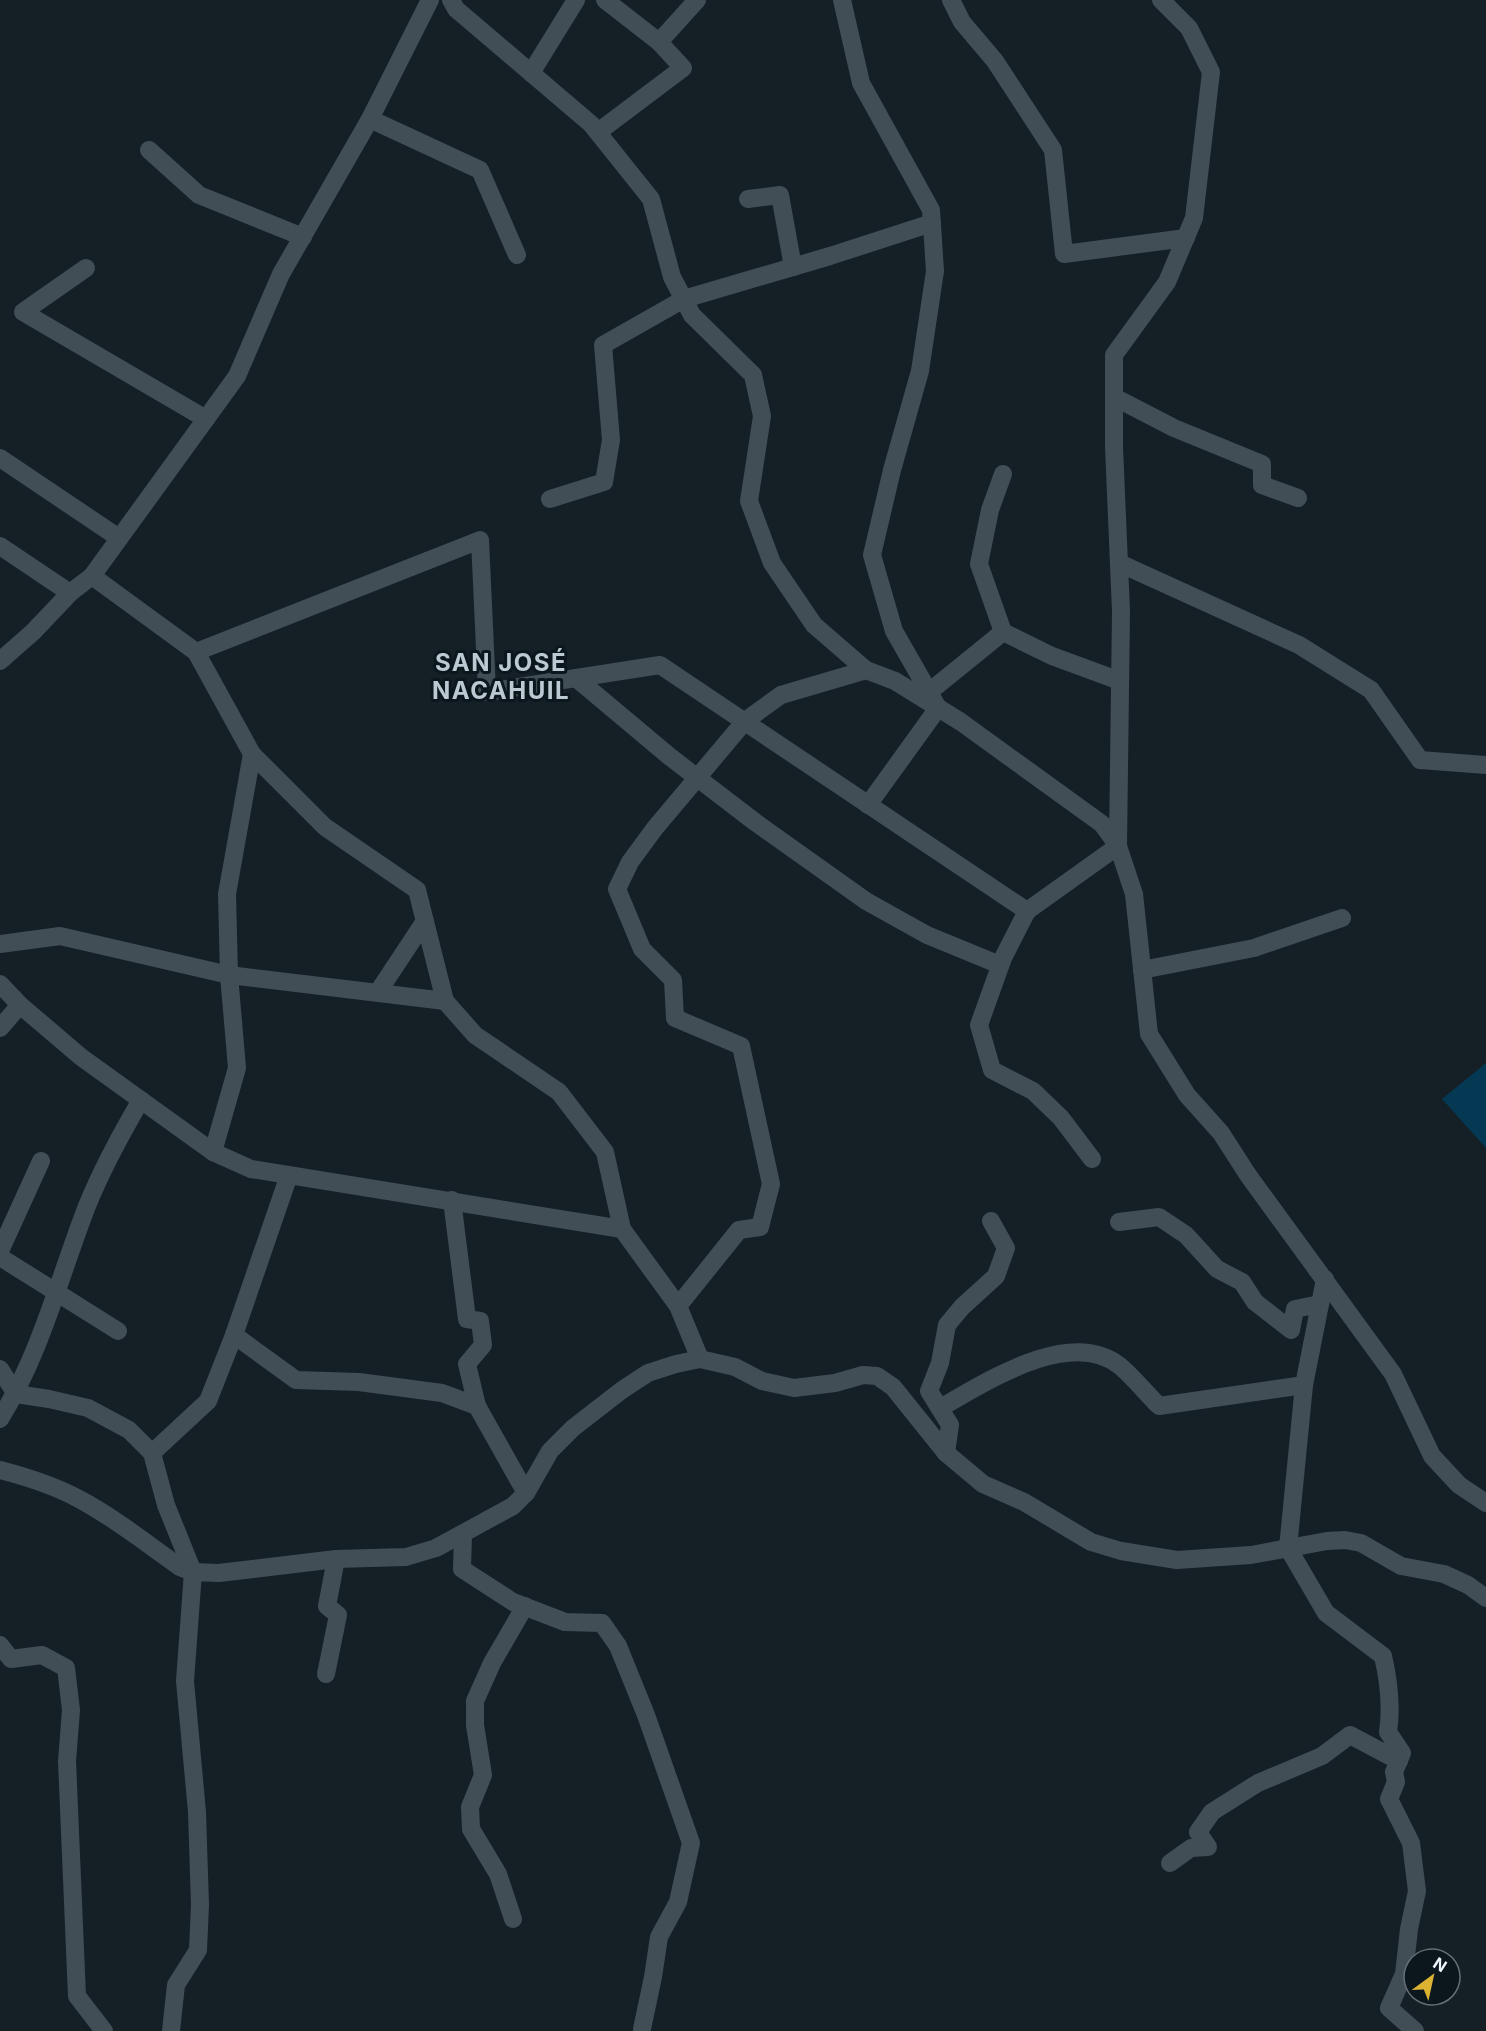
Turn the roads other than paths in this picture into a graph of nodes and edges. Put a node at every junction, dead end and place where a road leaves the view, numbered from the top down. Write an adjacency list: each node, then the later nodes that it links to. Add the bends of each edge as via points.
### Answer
1 (430, 0): 11 (street)
2 (451, 0): 10 (street, via 456,9)
3 (576, 0): 10 (street)
4 (604, 0): 9 (street)
5 (698, 0): 9 (street)
6 (842, 0): 15 (street, via 861,83 930,210)
7 (951, 0): 17 (street, via 962,22 995,61 1053,150 1064,254)
8 (1161, 0): 17 (street, via 1188,28 1211,72 1194,218)
9 (659, 42): 12 (street, via 683,68)
10 (531, 73): 12 (street)
11 (370, 119): 16 (street); 18 (street, via 480,170)
12 (598, 132): 21 (street, via 651,200 672,277)
13 (149, 150): 16 (street, via 199,195)
14 (748, 199): 19 (street, via 780,195)
15 (932, 223): 19 (street); 39 (street, via 935,271 920,371 872,555 894,631)
16 (303, 237): 23 (street, via 281,274 237,376)
17 (1186, 238): 22 (street, via 1167,282 1114,355)
18 (517, 255)
19 (793, 267): 21 (street)
20 (86, 268): 23 (street, via 23,312)
21 (684, 299): 27 (street, via 603,345 611,440 604,482); 36 (street, via 692,315 753,375 762,416 749,501 772,563 814,625)
22 (1114, 396): 26 (street, via 1174,428 1262,464 1262,485); 30 (street)
23 (206, 419): 28 (street)
24 (0, 458): 28 (street)
25 (1003, 474): 33 (street, via 990,510 979,564)
26 (1298, 498)
27 (550, 499)
28 (119, 538): 31 (street)
29 (0, 546): 32 (street)
30 (1119, 563): 38 (street); 42 (street, via 1299,645 1371,690 1420,760)
31 (92, 576): 32 (street); 34 (street)
32 (70, 593): 35 (street)
33 (1003, 632): 38 (street, via 1052,656); 39 (street)
34 (196, 652): 37 (street, via 480,540 487,692); 41 (street)
35 (0, 661)
36 (866, 670): 39 (street); 40 (street, via 781,695)
37 (576, 678): 40 (street, via 660,665); 43 (street)
38 (1120, 681): 45 (street)
39 (934, 700): 44 (street); 45 (street, via 1102,824)
40 (745, 722): 43 (street); 44 (street)
41 (252, 754): 48 (street, via 325,827 417,890); 52 (street, via 227,894)
42 (1486, 765)
43 (697, 777): 50 (street, via 866,901 927,935); 72 (street, via 630,862 617,889 642,949 673,980 675,1018 741,1046 771,1184 760,1227 739,1230)
44 (868, 805): 46 (street)
45 (1118, 846): 46 (street); 51 (street, via 1134,894)
46 (1027, 911): 50 (street)
47 (1342, 918): 51 (street, via 1254,948)
48 (425, 921): 54 (street); 55 (street)
49 (0, 944): 52 (street, via 60,936)
50 (1000, 965): 60 (street, via 980,1025 992,1070 1033,1091)
51 (1142, 970): 69 (street, via 1149,1034 1187,1095 1221,1133)
52 (230, 975): 54 (street); 59 (street, via 237,1068)
53 (0, 984): 56 (street)
54 (378, 992): 55 (street)
55 (444, 1001): 66 (street, via 475,1035 559,1092 605,1152)
56 (20, 1005): 57 (street); 58 (street, via 81,1057)
57 (0, 1028)
58 (141, 1100): 59 (street); 70 (street, via 107,1159)
59 (213, 1152): 62 (street, via 250,1169)
60 (1092, 1159)
61 (40, 1161): 67 (street)
62 (289, 1175): 63 (street); 74 (street)
63 (452, 1200): 66 (street); 79 (street, via 467,1319 480,1320 483,1345 467,1364)
64 (991, 1221): 80 (street, via 1006,1248 996,1276 947,1325 940,1363 928,1391)
65 (1119, 1222): 71 (street, via 1159,1217 1186,1235 1217,1269 1242,1282 1255,1302 1291,1330 1295,1309)
66 (622, 1228): 72 (street)
67 (0, 1251)
68 (0, 1257): 70 (street)
69 (1325, 1280): 71 (street); 86 (street, via 1393,1374 1432,1456 1459,1485)
70 (57, 1293): 73 (street); 78 (street)
71 (1320, 1304): 77 (street)
72 (678, 1306): 75 (street)
73 (118, 1331)
74 (234, 1335): 79 (street, via 296,1380 359,1382 442,1393); 82 (street, via 208,1401)
75 (700, 1359): 83 (street, via 794,1388 877,1376 893,1388); 85 (street, via 648,1373 622,1390 550,1451)
76 (0, 1369): 78 (street)
77 (1304, 1385): 80 (street, via 1159,1406 1119,1365 1094,1354 1064,1353 1011,1369); 88 (street)
78 (16, 1394): 81 (street); 82 (street, via 88,1408 129,1430)
79 (477, 1406): 85 (street)
80 (940, 1408): 83 (street, via 950,1425)
81 (0, 1419)
82 (152, 1453): 90 (street, via 166,1505)
83 (946, 1453): 88 (street, via 984,1484 1024,1502 1091,1542 1121,1551 1177,1560)
84 (0, 1470): 90 (street, via 77,1498)
85 (526, 1493): 87 (street, via 513,1506)
86 (1486, 1503)
87 (463, 1535): 89 (street, via 406,1557); 92 (street, via 462,1569)
88 (1288, 1548): 91 (street, via 1327,1541 1361,1543 1401,1566 1444,1574); 95 (street, via 1326,1613 1383,1656 1391,1712)
89 (336, 1559): 90 (street, via 219,1573); 94 (street, via 327,1606 338,1616)
90 (193, 1572): 102 (street, via 185,1681 197,1812 198,1950 176,1985)
91 (1486, 1598)
92 (525, 1606): 99 (street, via 475,1701 483,1775 470,1807 471,1829 498,1874); 100 (street, via 565,1622 602,1623 618,1647 638,1695 691,1843 678,1902 659,1937)
93 (0, 1645): 101 (street, via 11,1659 42,1655 66,1668 71,1710 67,1761 77,1996)
94 (326, 1674)
95 (1388, 1732): 96 (street); 97 (street, via 1402,1753)
96 (1350, 1736): 97 (street); 98 (street, via 1322,1756 1258,1782 1212,1812 1198,1832 1208,1847 1191,1848)
97 (1399, 1761): 103 (street, via 1389,1799 1411,1843 1417,1891 1408,1929 1404,1974 1389,2008)
98 (1170, 1863)
99 (513, 1919)
100 (642, 2029)
101 (104, 2031)
102 (171, 2031)
103 (1415, 2031)

